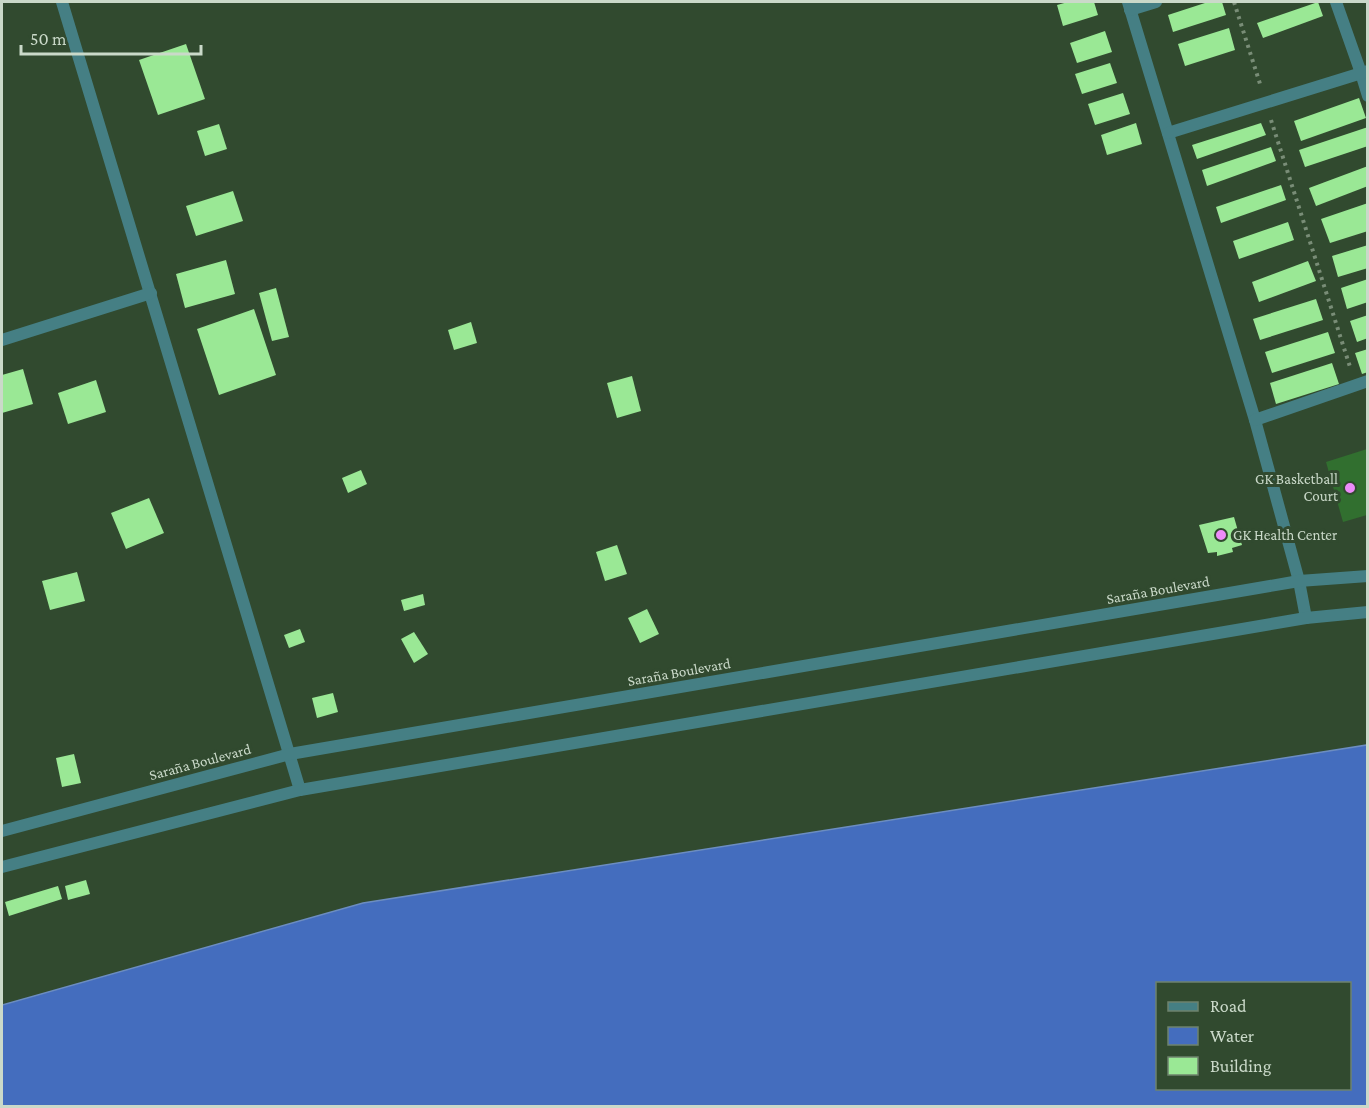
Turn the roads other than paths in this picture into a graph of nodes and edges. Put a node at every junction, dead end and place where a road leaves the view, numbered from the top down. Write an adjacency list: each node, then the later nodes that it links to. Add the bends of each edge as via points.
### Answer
1 (62, 2): 8 (street)
2 (1156, 2): 4 (street)
3 (1336, 2): 5 (street)
4 (1129, 6): 7 (street)
5 (1364, 72): 6 (street); 7 (street)
6 (1368, 96)
7 (1168, 133): 11 (street)
8 (151, 293): 9 (street); 16 (street)
9 (2, 340)
10 (1361, 383): 11 (street)
11 (1255, 420): 13 (street)
12 (1368, 576): 13 (street, Saraña Boulevard)
13 (1299, 581): 15 (street); 16 (street, Saraña Boulevard)
14 (1368, 612): 15 (street)
15 (1306, 618): 17 (street)
16 (290, 754): 17 (street); 18 (street, Saraña Boulevard)
17 (300, 790): 19 (street)
18 (2, 831)
19 (2, 867)

